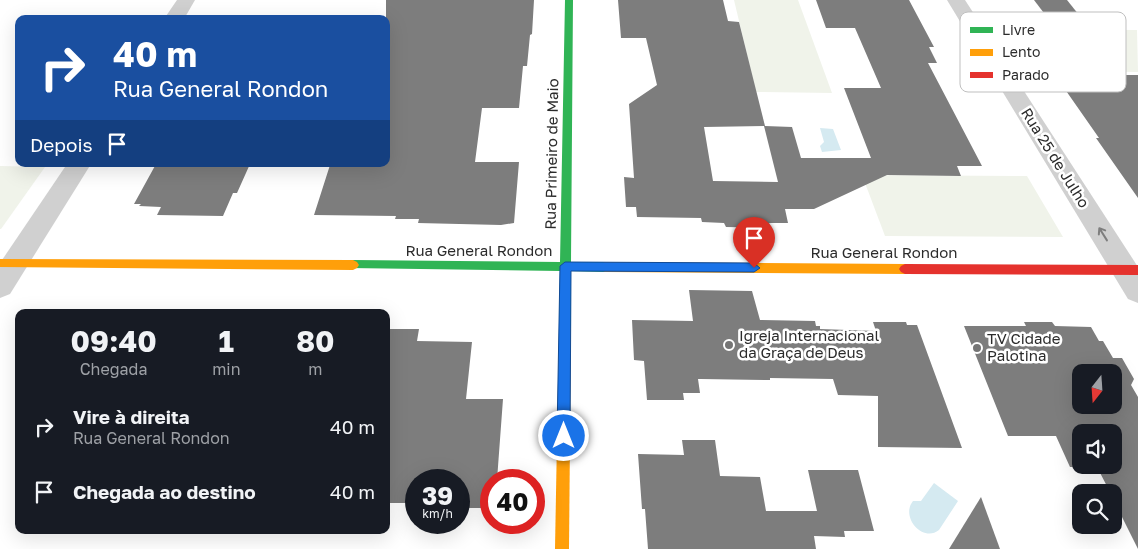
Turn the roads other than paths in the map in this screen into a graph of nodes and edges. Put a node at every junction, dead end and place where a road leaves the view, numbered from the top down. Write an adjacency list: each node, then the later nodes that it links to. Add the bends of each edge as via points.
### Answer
1 (186, 0): 5 (street)
2 (569, 0): 9 (street, Rua Primeiro de Maio)
3 (956, 0): 4 (street, Rua 25 de Julho, one-way to 3)
4 (964, 12)
5 (177, 15)
6 (1016, 92): 10 (street, Rua 25 de Julho, one-way to 6)
7 (78, 167): 8 (street)
8 (7, 263): 9 (street, Rua General Rondon); 11 (street)
9 (565, 266): 10 (street, Rua General Rondon); 13 (street, Rua Primeiro de Maio)
10 (1131, 270): 12 (street, Rua 25 de Julho)
11 (0, 286)
12 (1138, 291)
13 (562, 549)

